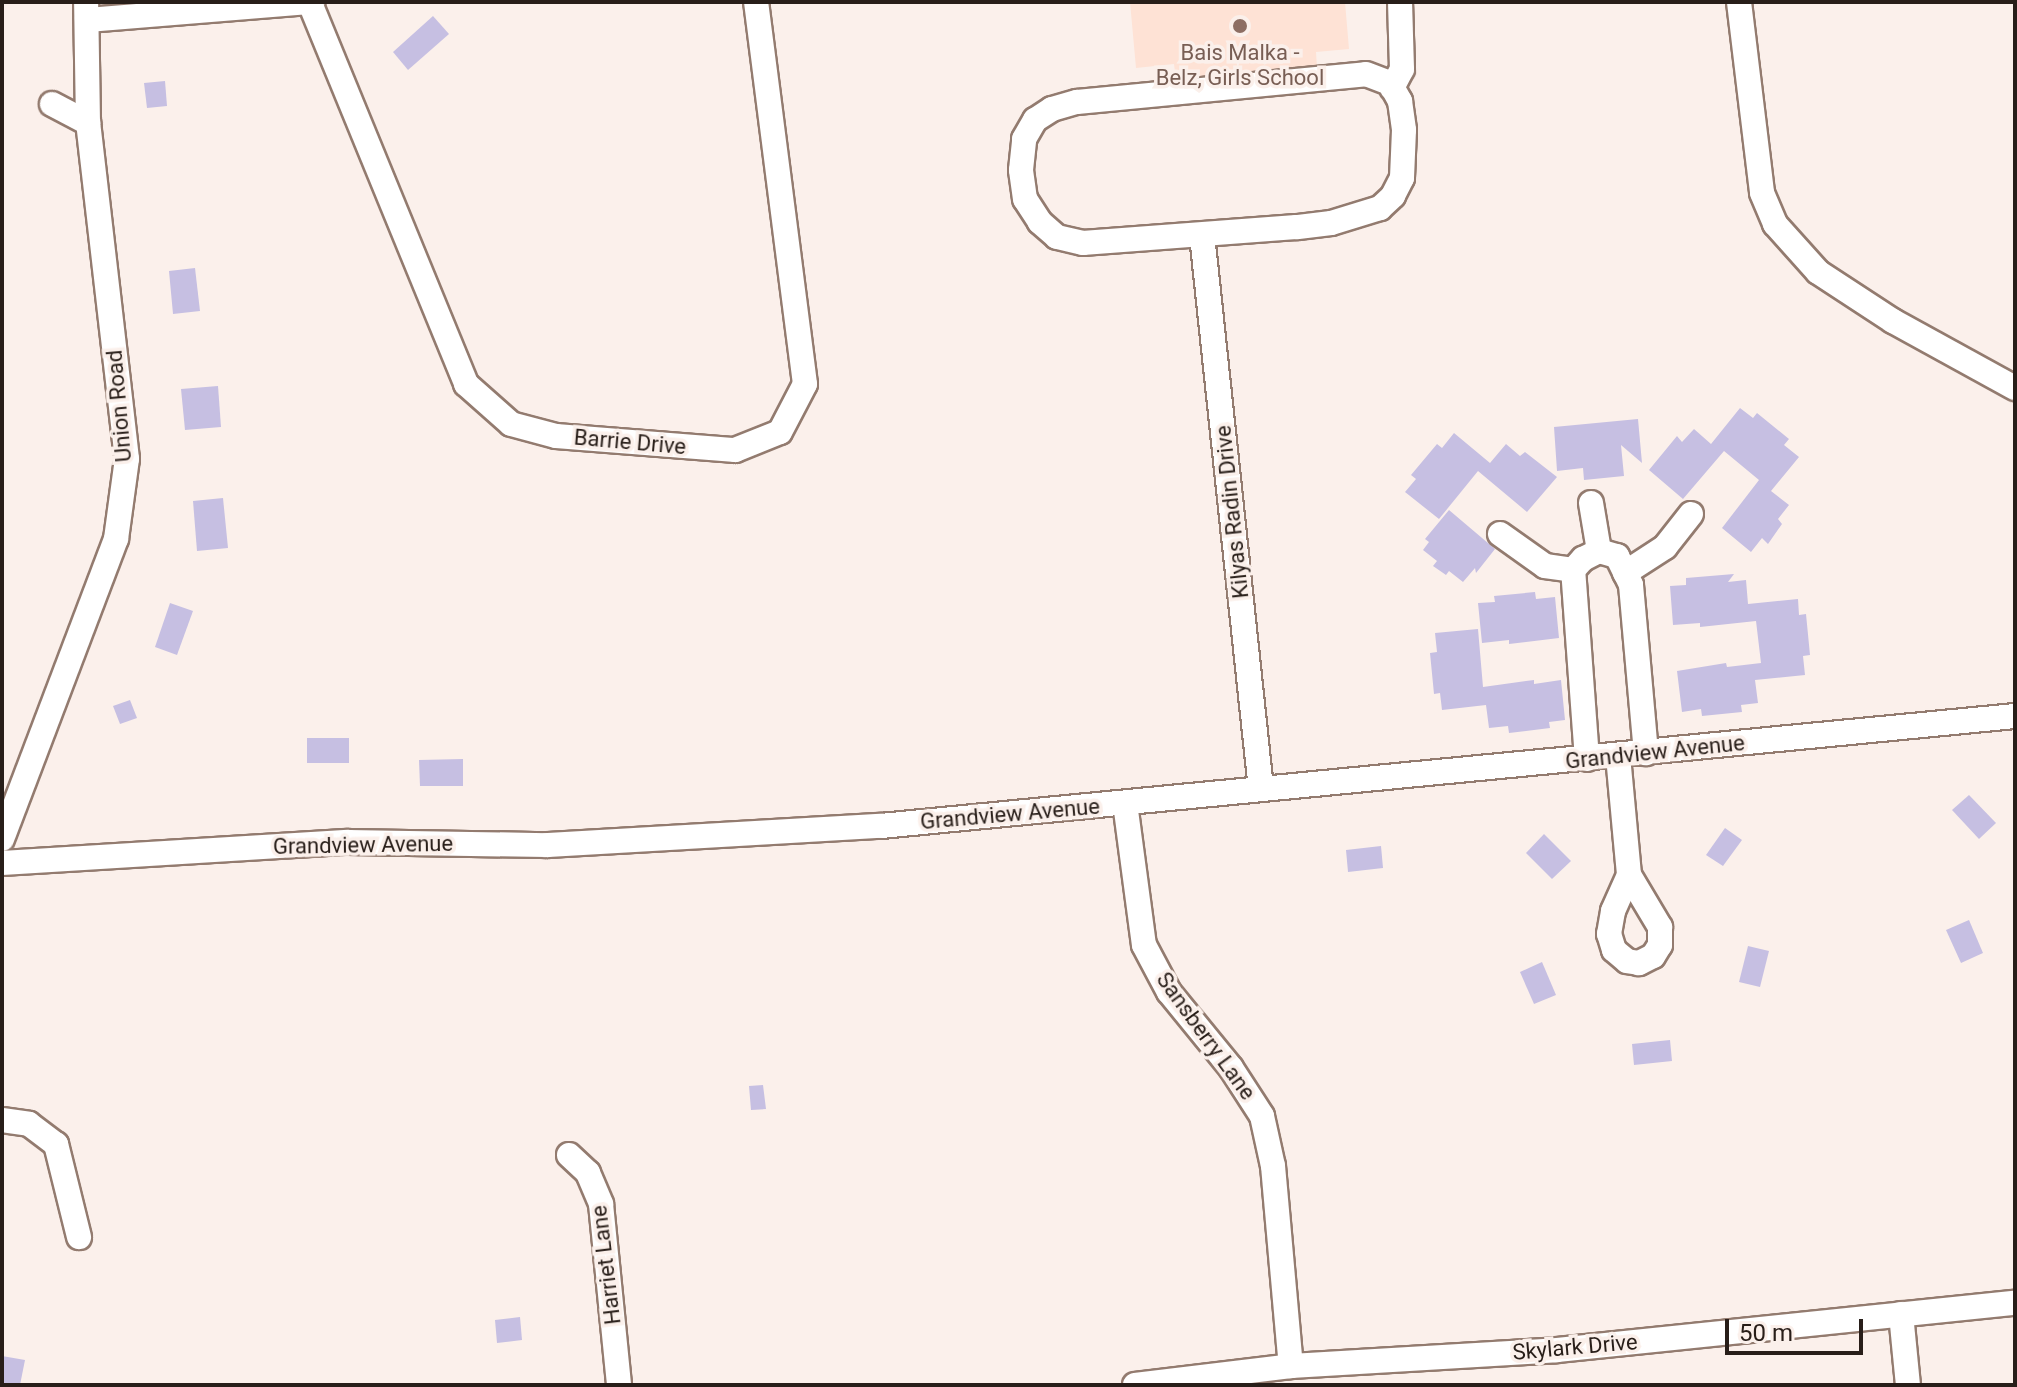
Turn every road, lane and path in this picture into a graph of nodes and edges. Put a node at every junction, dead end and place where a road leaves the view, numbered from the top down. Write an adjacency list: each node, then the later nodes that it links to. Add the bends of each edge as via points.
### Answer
1 (311, 2): 2 (street, Barrie Drive, via 466,384 511,424 556,436 735,450 780,432 805,384); 5 (street)
2 (756, 2)
3 (1400, 2): 6 (street, via 1402,69)
4 (1739, 2): 10 (street, via 1762,193 1775,224 1818,272 1893,321)
5 (86, 11): 8 (street, Union Road)
6 (1392, 88): 9 (street, via 1400,101 1404,130 1402,178 1380,208 1331,223); 9 (street, via 1366,74 1077,102 1035,120 1024,139 1025,199 1057,237 1083,243)
7 (52, 104): 8 (street)
8 (88, 123): 23 (street, Union Road, via 127,459 116,539)
9 (1202, 235): 21 (street, Kilyas Radin Drive)
10 (2015, 388)
11 (1591, 503): 14 (street)
12 (1691, 514): 16 (street, via 1665,547)
13 (1500, 534): 15 (street, via 1545,566)
14 (1599, 551): 15 (street); 16 (street, via 1617,556)
15 (1573, 570): 20 (street)
16 (1625, 573): 18 (street, via 1631,585)
17 (2015, 716): 18 (street, Grandview Avenue)
18 (1646, 753): 19 (street, Grandview Avenue)
19 (1618, 756): 20 (street, Grandview Avenue); 25 (street)
20 (1587, 759): 21 (street, Grandview Avenue)
21 (1261, 789): 22 (street, Grandview Avenue)
22 (1125, 803): 24 (street, Grandview Avenue, via 651,841 348,842); 31 (street, Sansberry Lane, via 1144,945 1169,992 1262,1116 1273,1166)
23 (2, 839)
24 (2, 863)
25 (1629, 875)
26 (2, 1120): 28 (street, via 29,1124 56,1144)
27 (569, 1155): 32 (street, Harriet Lane, via 588,1173 601,1204)
28 (79, 1237)
29 (2015, 1303): 30 (street, Skylark Drive)
30 (1901, 1314): 31 (street, Skylark Drive, via 1557,1350); 34 (street)
31 (1291, 1366): 33 (street, Skylark Drive)
32 (619, 1385)
33 (1135, 1385)
34 (1908, 1385)

